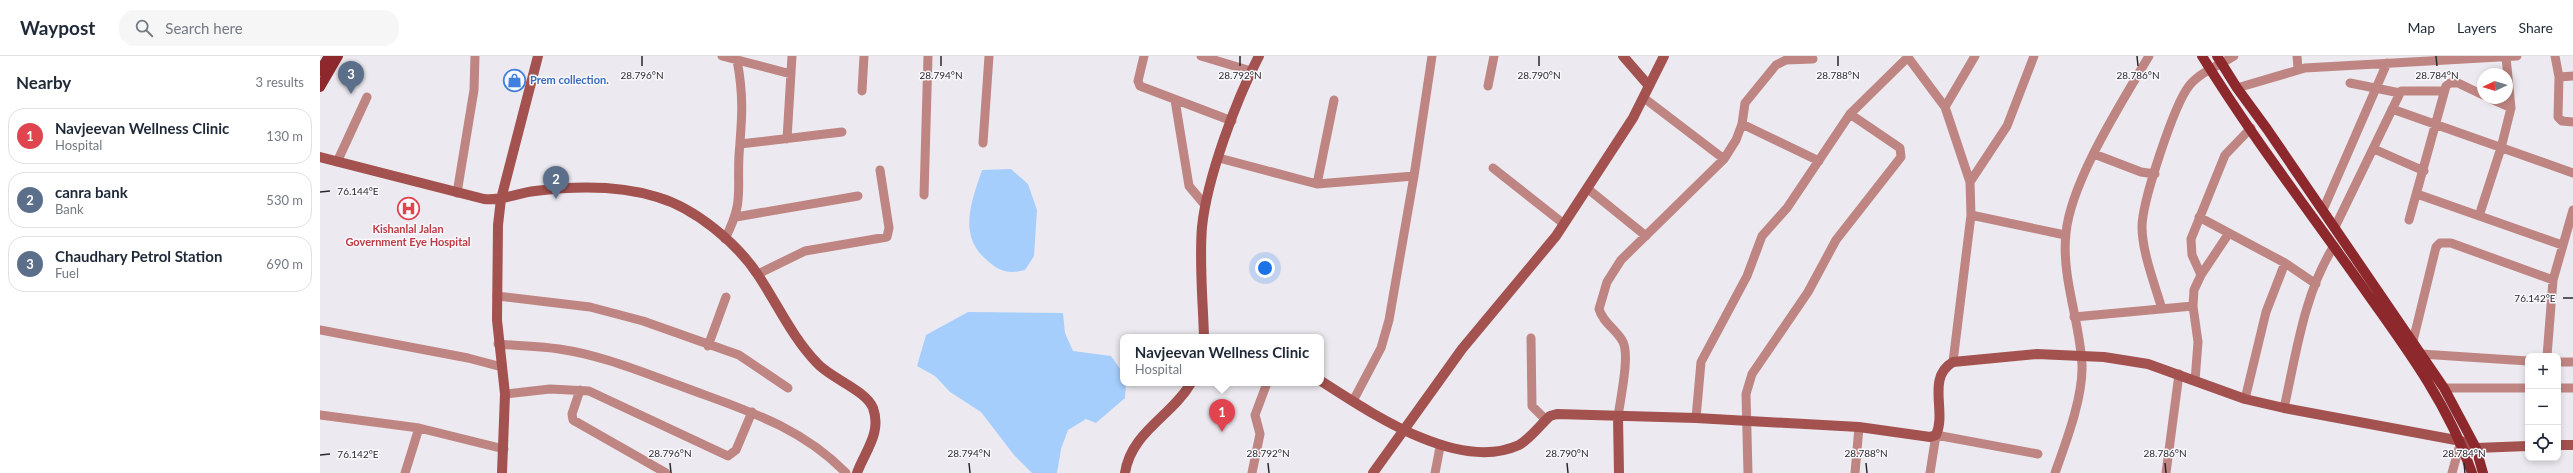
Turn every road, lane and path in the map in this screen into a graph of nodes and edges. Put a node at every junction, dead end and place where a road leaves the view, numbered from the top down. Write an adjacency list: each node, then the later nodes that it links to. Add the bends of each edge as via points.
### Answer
1 (329, 56): 33 (main road)
2 (338, 56): 41 (main road)
3 (475, 56): 83 (street, via 474,90)
4 (538, 56): 87 (street)
5 (722, 56): 28 (street)
6 (792, 56): 35 (street)
7 (864, 56): 44 (street)
8 (928, 56): 85 (street)
9 (989, 56): 64 (street)
10 (1144, 56): 50 (street, via 1139,85)
11 (1201, 56): 34 (street)
12 (1258, 56): 34 (street)
13 (1432, 56): 79 (street)
14 (1494, 56): 39 (street)
15 (1664, 56): 40 (street)
16 (1975, 56): 53 (street)
17 (2034, 56): 80 (street, via 2007,126)
18 (2149, 56): 68 (street)
19 (2202, 56): 31 (main road)
20 (2234, 56): 29 (street)
21 (2296, 56): 32 (street)
22 (2517, 56): 25 (street)
23 (2555, 56): 37 (street)
24 (1908, 57): 53 (street); 56 (street)
25 (2506, 57): 30 (street); 54 (street)
26 (1628, 58): 40 (street)
27 (1813, 59): 59 (street, via 1786,60 1776,65 1745,103)
28 (737, 60): 35 (street); 65 (street, via 743,106)
29 (2220, 60): 31 (street); 42 (main road)
30 (2387, 63): 32 (street); 43 (street)
31 (2210, 70): 61 (main road); 78 (street, via 2196,79 2183,95)
32 (2298, 70): 42 (street)
33 (320, 71)
34 (1251, 71): 57 (street)
35 (791, 74): 63 (street)
36 (2573, 76): 37 (street)
37 (2559, 77): 58 (street, via 2558,117 2562,121)
38 (2350, 83): 43 (street)
39 (1488, 86)
40 (1649, 86): 49 (street)
41 (320, 87)
42 (2237, 88): 89 (main road)
43 (2378, 88): 47 (street); 89 (street)
44 (862, 91)
45 (2443, 91): 46 (street, via 2453,82); 47 (street, via 2407,89); 60 (street)
46 (2477, 92)
47 (2400, 93): 55 (street)
48 (367, 97): 73 (street)
49 (1644, 98): 71 (street); 82 (street)
50 (1175, 100): 57 (street); 88 (street, via 1189,186)
51 (1334, 100): 81 (street)
52 (2502, 104): 54 (street)
53 (1945, 107): 80 (street)
54 (2510, 108): 66 (street)
55 (2392, 109): 60 (street); 67 (street)
56 (1850, 114): 72 (street); 148 (street, via 1900,148 1901,157 1836,240 1808,292 1752,374 1746,394)
57 (1232, 121): 70 (street)
58 (2573, 122)
59 (1742, 124): 71 (street); 72 (street)
60 (2436, 127): 66 (street); 76 (street)
61 (2251, 128): 94 (street, via 2225,155); 103 (main road)
62 (842, 132): 63 (street)
63 (787, 138): 65 (street)
64 (983, 143)
65 (740, 144): 93 (street, via 740,202)
66 (2501, 148): 77 (street); 92 (street)
67 (2374, 149): 76 (street); 97 (street)
68 (2094, 154): 78 (street, via 2141,172); 99 (street, via 2074,200)
69 (320, 157): 73 (street)
70 (1219, 158): 81 (street); 88 (street)
71 (1724, 159): 100 (street)
72 (1819, 161): 146 (street, via 1787,208 1762,236 1747,276 1705,351 1698,373)
73 (337, 162): 83 (street)
74 (1493, 168): 96 (street)
75 (880, 170): 105 (street, via 889,228 886,237 805,251)
76 (2424, 171): 84 (street)
77 (2573, 173)
78 (2155, 174): 112 (street, via 2142,227 2143,241)
79 (1414, 176): 81 (street); 141 (street, via 1385,336)
80 (1970, 182): 91 (street)
81 (1318, 184)
82 (1588, 189): 96 (street); 100 (street)
83 (457, 193): 87 (street, via 484,199)
84 (2417, 194): 92 (street); 95 (street)
85 (924, 195)
86 (858, 196): 93 (street)
87 (501, 199): 101 (street, via 533,191 561,188 594,188 642,193 680,206 700,217); 109 (street)
88 (1205, 205): 115 (street, via 1202,229)
89 (2323, 210): 97 (main road)
90 (2573, 210): 102 (street)
91 (1971, 215): 99 (street); 124 (street)
92 (2479, 216): 102 (street)
93 (736, 217): 101 (street)
94 (2199, 218): 98 (street); 106 (street, via 2190,246)
95 (2409, 220)
96 (1564, 224): 151 (street, via 1522,280 1466,344)
97 (2334, 227): 117 (main road)
98 (2229, 233): 104 (street); 106 (street)
99 (2065, 235): 113 (street)
100 (1646, 236): 145 (street, via 1614,270 1600,306 1601,314 1624,346)
101 (725, 239): 105 (street)
102 (2562, 245): 107 (street)
103 (2334, 246): 108 (street); 153 (main road, via 2404,345 2446,410)
104 (2285, 263): 108 (street); 140 (street, via 2266,312)
105 (758, 274): 165 (street, via 788,326 817,364 870,402 874,416 874,434)
106 (2201, 275): 111 (street, via 2194,290)
107 (2553, 280): 117 (street, via 2451,243 2440,243 2436,247); 120 (street)
108 (2316, 284): 142 (street, via 2301,333)
109 (497, 296): 118 (street); 119 (street, via 590,307 643,321)
110 (726, 297): 119 (street)
111 (2193, 306): 112 (street); 129 (street, via 2198,342)
112 (2162, 310): 113 (street)
113 (2074, 317): 122 (street)
114 (320, 330): 127 (street, via 468,358)
115 (1204, 334)
116 (1531, 338): 147 (street, via 1532,406)
117 (2413, 341): 121 (main road)
118 (498, 344): 127 (street); 143 (street, via 559,349 602,358)
119 (708, 346): 133 (street, via 745,358)
120 (2546, 353)
121 (2421, 354): 123 (street); 134 (main road)
122 (2081, 355): 124 (street, via 2038,354); 128 (street, via 2148,364); 174 (street, via 2081,385)
123 (2525, 361)
124 (1953, 362): 152 (street, via 1944,367 1938,377 1940,423)
125 (2561, 362): 126 (street)
126 (2573, 362)
127 (502, 367): 139 (street)
128 (2179, 374): 129 (street); 175 (street)
129 (2195, 381): 140 (street)
130 (1324, 384): 141 (street)
131 (1189, 386): 166 (street, via 1148,428 1132,452)
132 (1266, 386): 167 (street, via 1255,415 1260,434)
133 (788, 388)
134 (2444, 388): 135 (street); 158 (main road)
135 (2525, 388)
136 (2561, 388): 137 (street)
137 (2573, 388)
138 (580, 390): 139 (street, via 550,389); 143 (street, via 600,396 728,456 736,450); 163 (street, via 572,420)
139 (505, 394): 159 (street)
140 (2245, 399): 142 (street)
141 (1353, 402): 151 (street)
142 (2284, 408): 153 (street)
143 (752, 412): 164 (street, via 806,439)
144 (320, 415): 150 (street)
145 (1618, 417): 146 (street); 147 (street, via 1557,414); 170 (street)
146 (1696, 418): 148 (street)
147 (1546, 420): 157 (street, via 1524,442 1502,450 1478,453)
148 (1746, 422): 149 (street); 171 (street)
149 (1859, 427): 152 (street, via 1924,437); 172 (street)
150 (419, 428): 159 (street); 161 (street)
151 (1404, 430): 157 (street); 168 (street)
152 (1936, 435): 160 (street); 173 (street)
153 (2461, 441): 158 (street); 176 (street); 177 (main road)
154 (2561, 445): 155 (street)
155 (2573, 445)
156 (2525, 446): 158 (street)
157 (1440, 447): 169 (street)
158 (2476, 448): 178 (main road)
159 (504, 449): 162 (street)
160 (2038, 454)
161 (404, 473)
162 (502, 473)
163 (666, 473)
164 (846, 473)
165 (857, 473)
166 (1125, 473)
167 (1252, 473)
168 (1373, 473)
169 (1435, 473)
170 (1619, 473)
171 (1748, 473)
172 (1855, 473)
173 (1930, 473)
174 (2055, 473)
175 (2166, 473)
176 (2452, 473)
177 (2472, 473)
178 (2483, 473)

